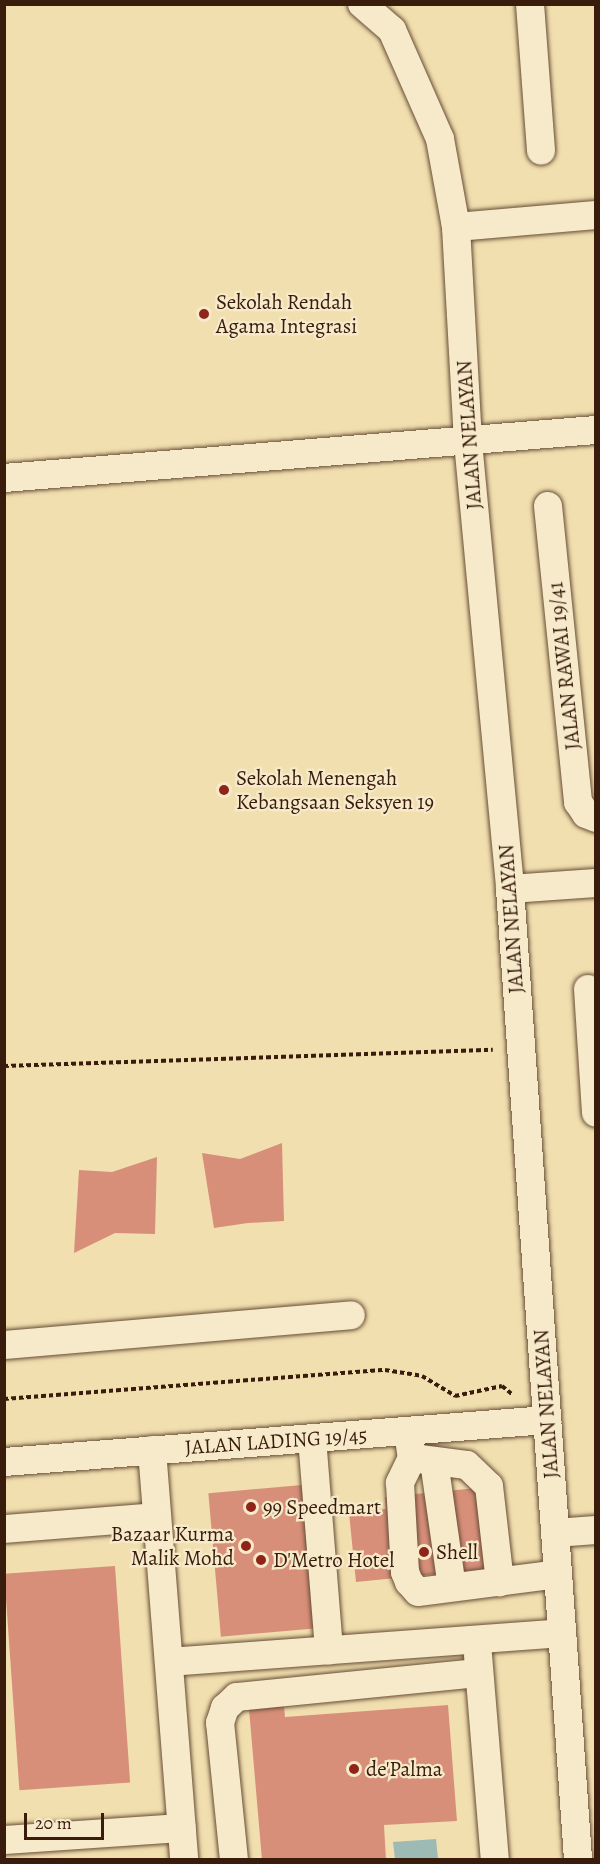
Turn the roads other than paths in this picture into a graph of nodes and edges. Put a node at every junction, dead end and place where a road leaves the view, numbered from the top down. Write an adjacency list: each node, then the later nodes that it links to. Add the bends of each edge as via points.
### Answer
1 (362, 4): 5 (street, JALAN NELAYAN, via 392,30 440,139)
2 (530, 4): 3 (street)
3 (541, 151)
4 (596, 215): 5 (street)
5 (456, 227): 7 (street, JALAN NELAYAN)
6 (596, 430): 7 (street)
7 (468, 442): 8 (street); 12 (street, JALAN NELAYAN)
8 (4, 478)
9 (548, 506): 10 (street, JALAN RAWAI 19/41, via 578,802 586,814)
10 (596, 818)
11 (596, 884): 12 (street)
12 (510, 889): 17 (street, JALAN NELAYAN)
13 (588, 989): 14 (street)
14 (596, 1113)
15 (351, 1315): 16 (street)
16 (4, 1345)
17 (547, 1420): 20 (street, JALAN LADING 19/45); 25 (street, JALAN NELAYAN)
18 (312, 1438): 19 (street, JALAN LADING 19/45); 20 (street, JALAN LADING 19/45); 31 (street)
19 (152, 1450): 21 (street, JALAN LADING 19/45); 22 (street)
20 (418, 1450): 27 (street, via 467,1465 489,1486); 28 (street); 28 (street, via 400,1483 405,1572 418,1592)
21 (4, 1462)
22 (157, 1517): 23 (street); 32 (street)
23 (4, 1529)
24 (596, 1530): 25 (street)
25 (555, 1533): 26 (street, JALAN NELAYAN)
26 (558, 1574): 27 (street); 29 (street, JALAN NELAYAN)
27 (500, 1582): 28 (street)
28 (452, 1587)
29 (562, 1632): 30 (street); 36 (street, JALAN NELAYAN)
30 (477, 1639): 31 (street); 33 (street)
31 (329, 1650): 32 (street)
32 (169, 1662): 34 (street)
33 (479, 1673): 38 (street, via 237,1697 225,1708 220,1723); 39 (street)
34 (182, 1828): 35 (street); 37 (street)
35 (4, 1840)
36 (584, 1855)
37 (184, 1860)
38 (234, 1860)
39 (495, 1860)

